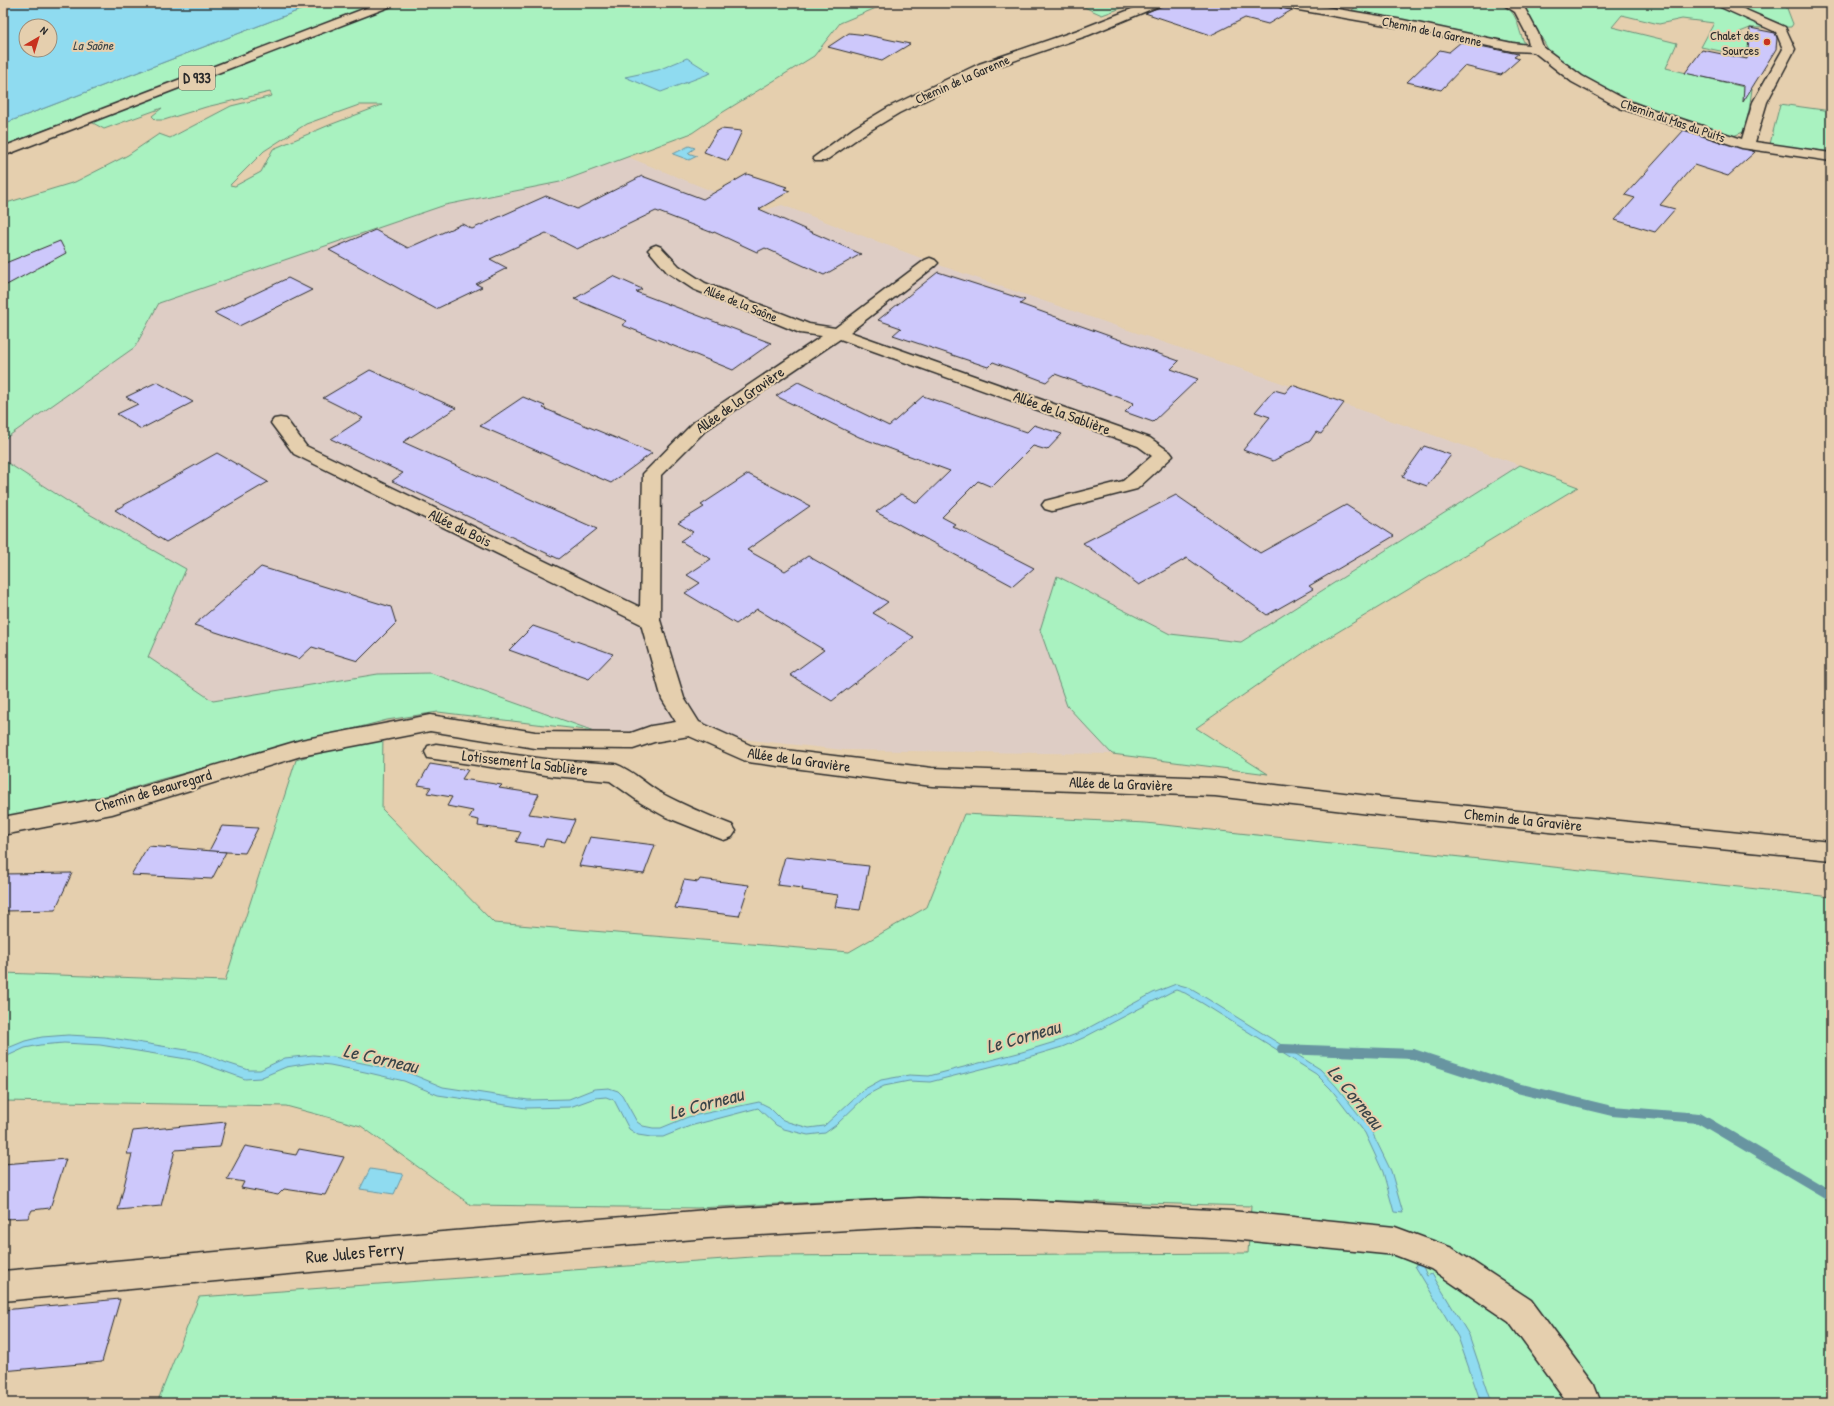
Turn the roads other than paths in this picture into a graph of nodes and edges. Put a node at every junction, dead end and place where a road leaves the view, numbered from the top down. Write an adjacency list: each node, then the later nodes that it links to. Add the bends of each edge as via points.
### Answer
1 (390, 3): 8 (street, D 933)
2 (1157, 3): 10 (street, Chemin de la Garenne, via 1085,32 983,67 894,110)
3 (1281, 3): 6 (street, Chemin de la Garenne, via 1403,24 1512,48)
4 (1507, 3): 6 (street, via 1520,10)
5 (1720, 3): 7 (street, via 1781,30 1789,49 1760,102)
6 (1537, 49): 7 (street, Chemin du Mas du Puits, via 1577,79 1625,105)
7 (1747, 145): 9 (street, Chemin du Mas du Puits)
8 (3, 152)
9 (1831, 156)
10 (820, 158)
11 (656, 250): 13 (street, Allée de la Saône, via 673,269 699,286 806,329)
12 (930, 263): 13 (street)
13 (838, 333): 15 (street, Allée de la Sablière, via 1144,442 1164,456 1130,485); 16 (street, Allée de la Gravière, via 700,426 652,474)
14 (280, 423): 16 (street, Allée du Bois, via 300,450)
15 (1052, 505)
16 (650, 620): 17 (street, Allée de la Gravière, via 674,699)
17 (691, 728): 18 (street, via 650,734); 21 (street, Allée de la Gravière, via 748,754 932,777)
18 (633, 741): 20 (street); 22 (street, Chemin de Beauregard, via 536,740 430,723 301,748 112,805)
19 (436, 752): 20 (street, Lotissement la Sablière, via 552,768)
20 (615, 773): 23 (street, Lotissement la Sablière, via 674,811)
21 (1215, 787): 24 (street, Chemin de la Gravière)
22 (3, 826)
23 (724, 831)
24 (1831, 851)
25 (3, 1286): 26 (street, Rue Jules Ferry, via 707,1224 918,1212 1017,1214 1230,1225 1395,1241 1441,1258 1520,1311 1583,1396)
26 (1585, 1403)

